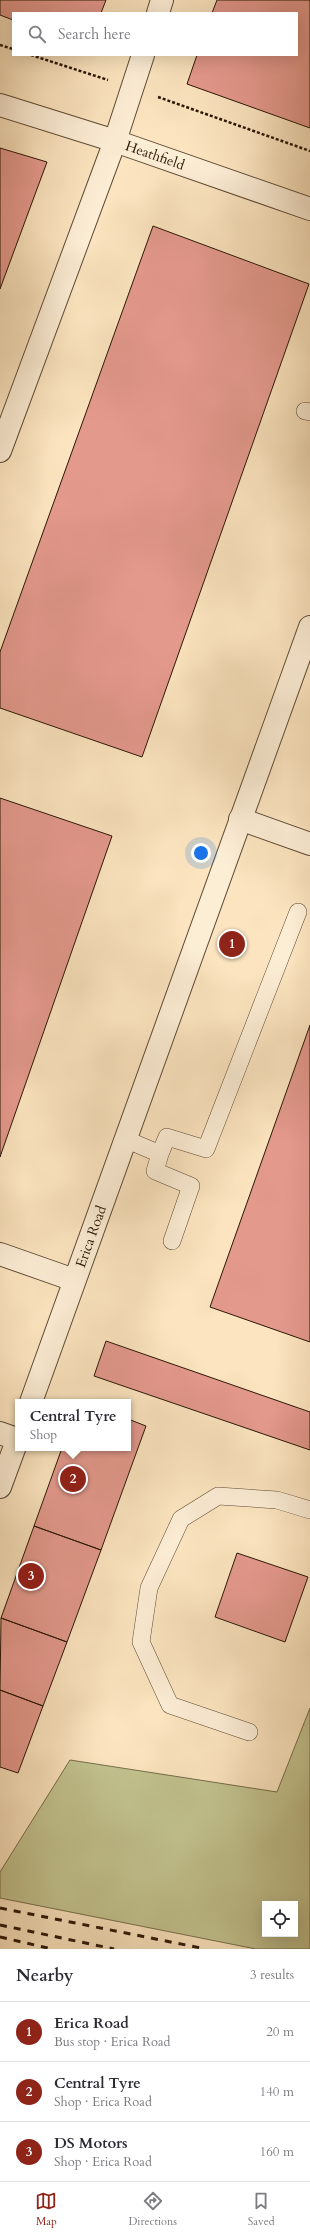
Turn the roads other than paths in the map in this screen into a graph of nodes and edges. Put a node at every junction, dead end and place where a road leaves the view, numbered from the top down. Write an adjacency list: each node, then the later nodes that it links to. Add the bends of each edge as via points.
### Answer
1 (162, 0): 2 (street)
2 (158, 12)
3 (143, 56): 5 (street)
4 (0, 105): 5 (street, Heathfield)
5 (115, 141): 6 (street, Heathfield); 7 (street)
6 (310, 209)
7 (0, 451)
8 (310, 627): 9 (street, Erica Road)
9 (240, 819): 10 (street); 12 (street, Erica Road)
10 (310, 844)
11 (298, 912): 13 (lane, via 206,1149 167,1136)
12 (125, 1139): 13 (lane); 16 (street, Erica Road)
13 (160, 1154): 14 (lane, via 155,1172 191,1186)
14 (172, 1241)
15 (0, 1254): 16 (street, Erica Road)
16 (74, 1280): 17 (street, Erica Road)
17 (32, 1399)
18 (12, 1437): 19 (street)
19 (0, 1487)
20 (310, 1510): 21 (lane, via 277,1500 218,1496 181,1519 149,1588 141,1642 170,1705)
21 (249, 1732)

